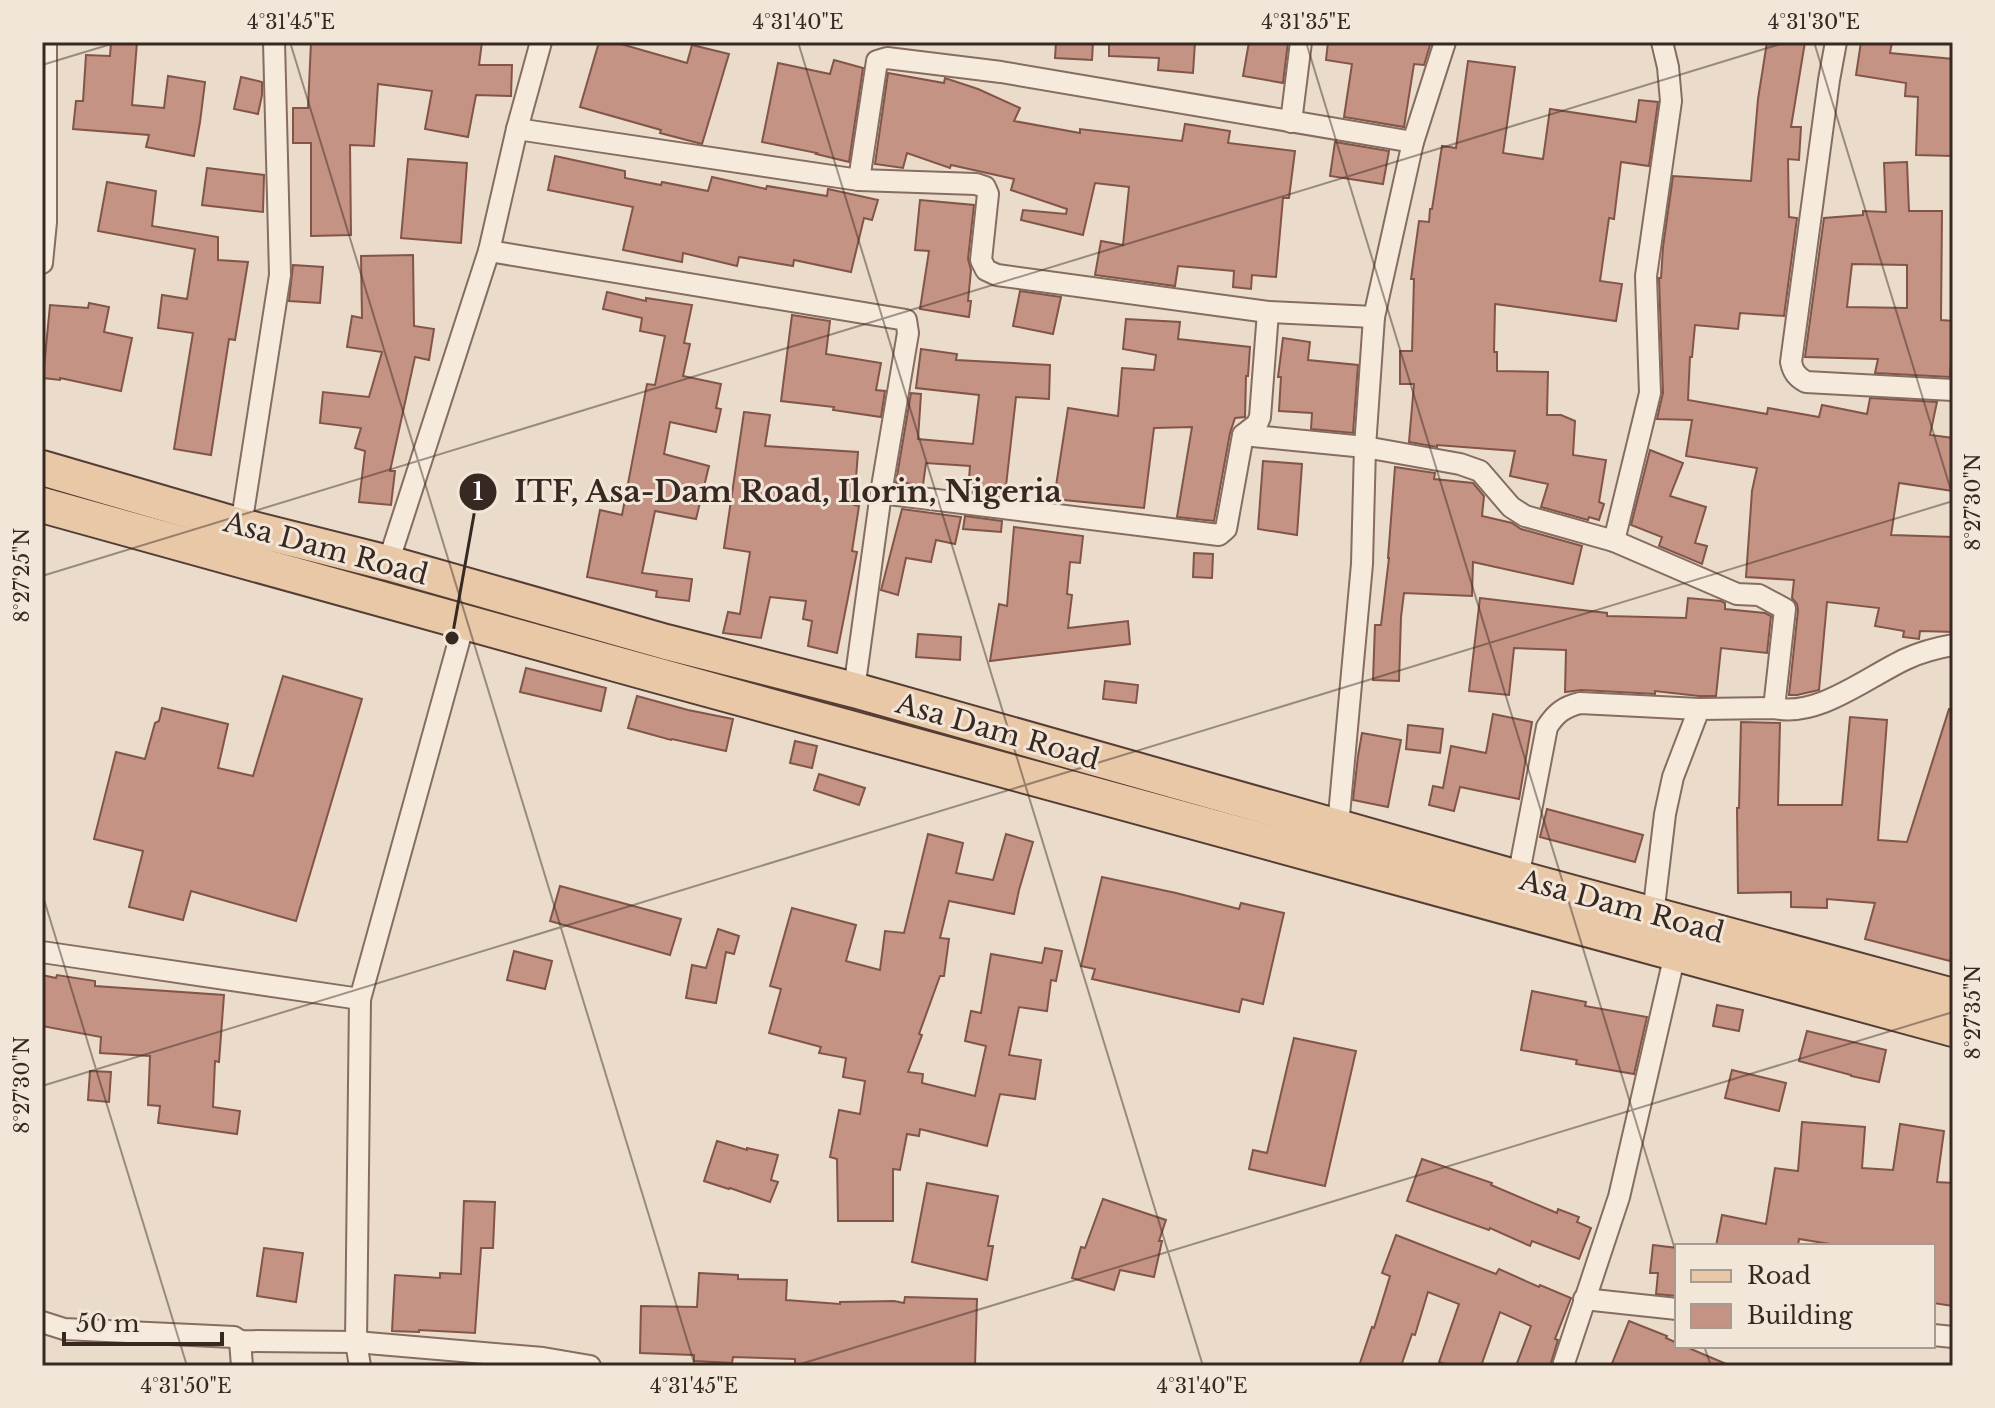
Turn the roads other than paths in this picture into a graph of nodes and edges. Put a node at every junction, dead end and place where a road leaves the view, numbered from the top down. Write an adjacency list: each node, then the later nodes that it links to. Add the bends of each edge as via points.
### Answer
1 (46, 42): 13 (street)
2 (274, 42): 22 (street, via 280,275)
3 (541, 42): 9 (street)
4 (1301, 42): 8 (street)
5 (1445, 42): 10 (street)
6 (1662, 42): 23 (street, via 1671,101 1646,276 1650,393)
7 (1836, 42): 16 (street, via 1793,371 1806,382)
8 (1291, 122): 10 (street); 11 (street, via 1001,72 887,58 877,61)
9 (517, 129): 11 (street); 12 (street)
10 (1413, 142): 15 (street)
11 (859, 180): 14 (street, via 985,187 981,260 997,275)
12 (489, 251): 20 (street, via 906,320); 24 (street)
13 (42, 263)
14 (1268, 312): 15 (street); 17 (street, via 1260,417)
15 (1374, 317): 18 (street)
16 (1953, 390)
17 (1243, 435): 18 (street); 20 (street, via 1226,529 1219,535)
18 (1365, 447): 23 (street, via 1480,471 1525,516); 32 (street, via 1362,564)
19 (42, 468): 22 (main road, Asa Dam Road)
20 (881, 493): 29 (street)
21 (42, 505): 25 (main road, Asa Dam Road)
22 (241, 526): 24 (main road, Asa Dam Road)
23 (1614, 541): 30 (street, via 1785,609)
24 (388, 563): 26 (main road, Asa Dam Road)
25 (464, 623): 28 (main road, Asa Dam Road); 38 (street)
26 (666, 642): 28 (main road); 29 (main road, Asa Dam Road)
27 (1953, 645): 30 (street, via 1907,659 1808,708)
28 (652, 674): 36 (main road, Asa Dam Road)
29 (854, 690): 32 (main road, Asa Dam Road)
30 (1774, 708): 31 (street)
31 (1699, 709): 33 (street, via 1580,703 1555,714 1547,727); 34 (street, via 1673,777)
32 (1338, 826): 33 (main road, Asa Dam Road)
33 (1518, 878): 34 (main road, Asa Dam Road)
34 (1653, 915): 37 (main road, Asa Dam Road)
35 (42, 952): 38 (street)
36 (1675, 954): 39 (main road, Asa Dam Road); 40 (street, via 1619,1197)
37 (1953, 996)
38 (360, 999): 44 (street)
39 (1953, 1029)
40 (1584, 1299): 41 (street); 48 (street)
41 (1675, 1309)
42 (42, 1322): 43 (street, via 64,1329)
43 (240, 1341): 44 (street); 45 (street)
44 (356, 1342): 46 (street); 47 (street)
45 (242, 1366)
46 (360, 1366)
47 (590, 1366)
48 (1563, 1366)

